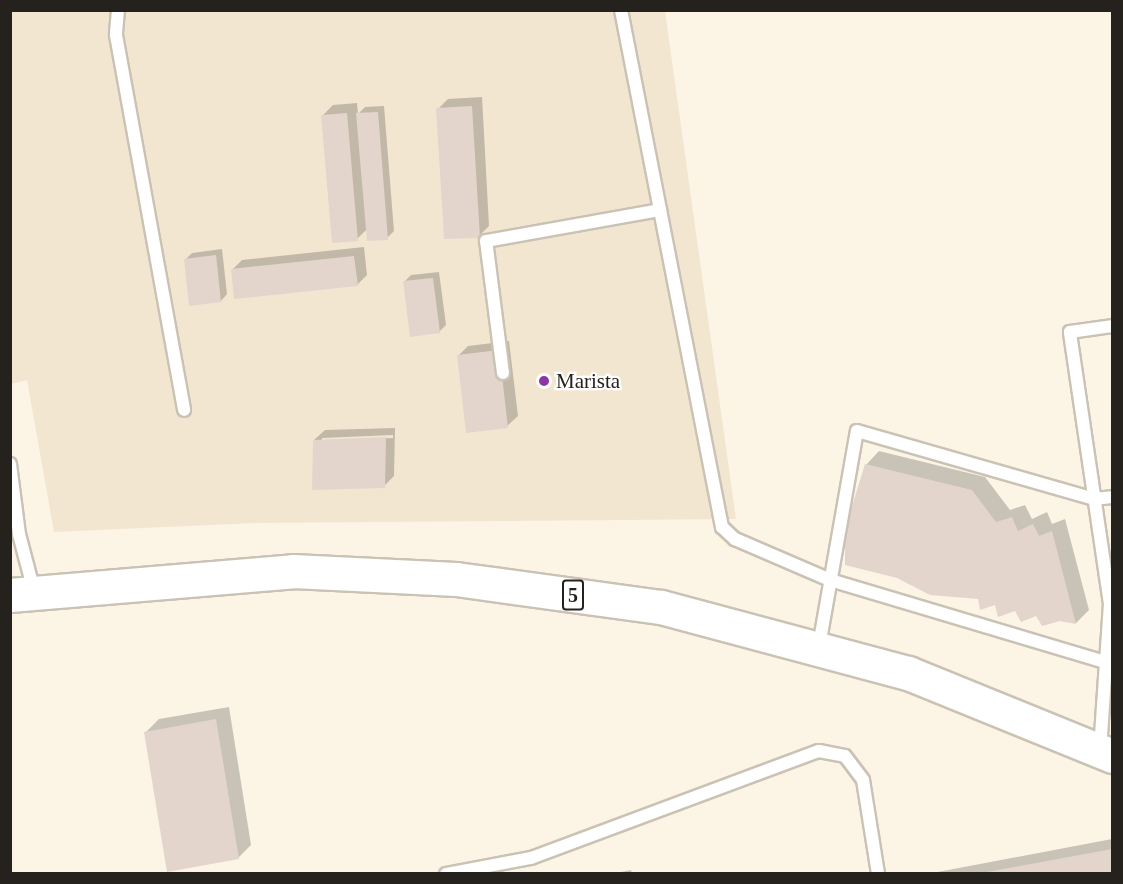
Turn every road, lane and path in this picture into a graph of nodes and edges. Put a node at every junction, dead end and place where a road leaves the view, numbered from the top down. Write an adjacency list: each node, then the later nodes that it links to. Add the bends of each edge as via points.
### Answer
1 (118, 10): 6 (lane, via 116,35)
2 (621, 10): 3 (lane)
3 (660, 210): 5 (lane, via 486,241); 10 (lane, via 722,527 735,539)
4 (1113, 326): 9 (lane, via 1070,332)
5 (503, 373)
6 (184, 410)
7 (10, 464): 11 (lane)
8 (1113, 497): 9 (lane)
9 (1094, 500): 10 (lane, via 857,430); 12 (lane)
10 (830, 579): 13 (lane); 14 (lane)
11 (22, 593): 13 (main road, 5, via 293,570 456,579 661,607)
12 (1111, 604): 14 (lane)
13 (819, 646): 15 (main road, 5, via 908,673)
14 (1109, 664): 15 (lane)
15 (1106, 753)
16 (446, 873): 17 (lane, via 531,858 819,751 845,756 863,780)
17 (878, 873)

